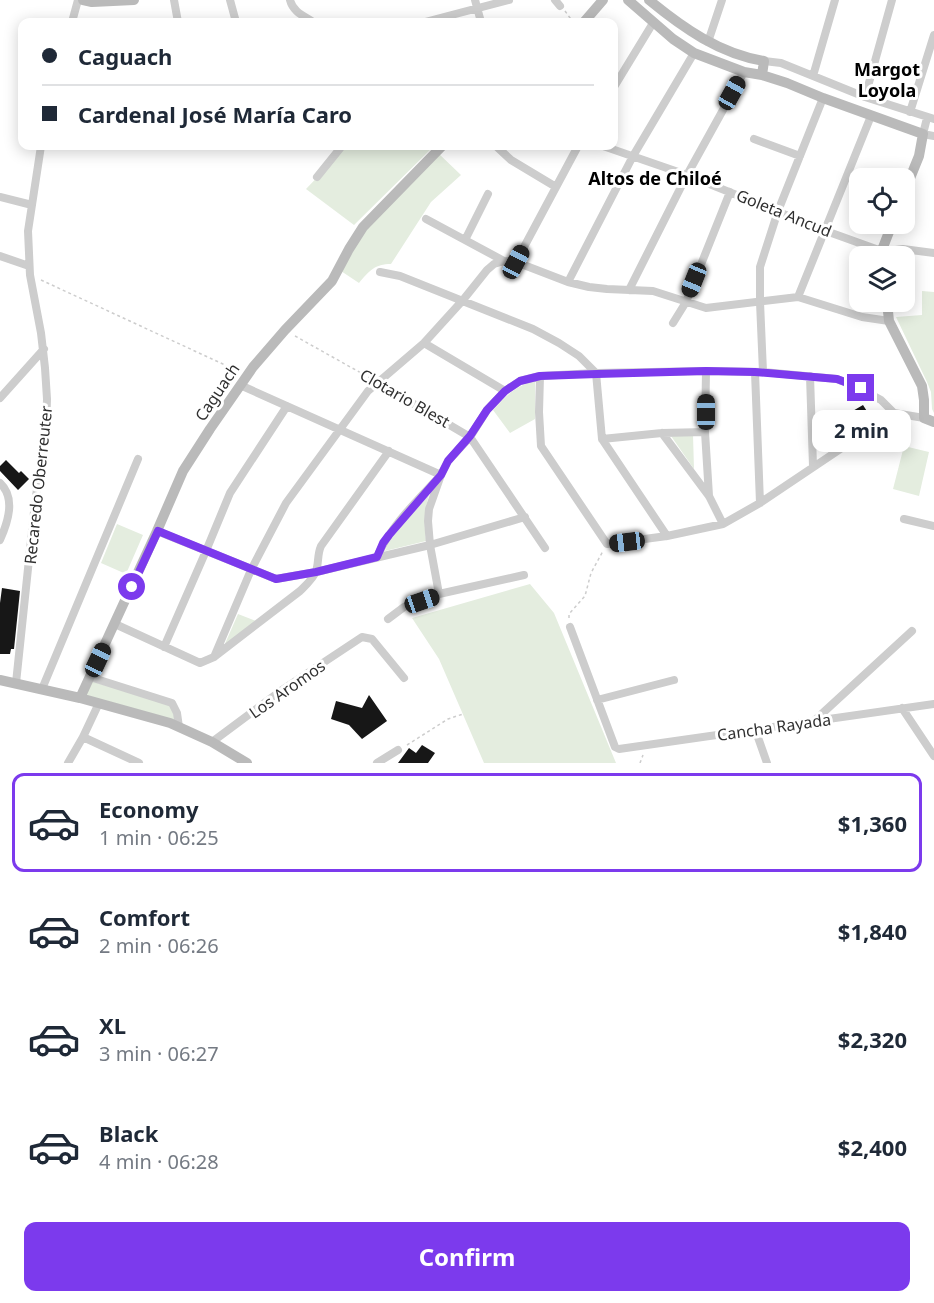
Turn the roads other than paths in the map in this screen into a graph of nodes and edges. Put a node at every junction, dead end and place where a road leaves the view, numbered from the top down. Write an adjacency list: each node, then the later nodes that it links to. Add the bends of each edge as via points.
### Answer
1 (78, 0): 16 (street)
2 (83, 0): 3 (street)
3 (135, 0)
4 (174, 0): 17 (street)
5 (230, 0): 18 (street)
6 (290, 0): 19 (street, via 291,6)
7 (509, 0): 14 (street)
8 (603, 0): 21 (street)
9 (628, 0): 22 (street)
10 (649, 0): 15 (street)
11 (722, 0): 24 (street)
12 (835, 0): 29 (street)
13 (892, 0): 31 (street)
14 (476, 4): 20 (street)
15 (661, 5): 24 (street, via 672,20)
16 (73, 18)
17 (177, 18)
18 (235, 18)
19 (307, 18)
20 (436, 18)
21 (587, 18)
22 (653, 23): 25 (street); 30 (street)
23 (934, 34): 33 (street)
24 (708, 42): 26 (street)
25 (694, 53): 27 (street); 44 (street)
26 (764, 61): 28 (street); 29 (street, via 781,63)
27 (744, 72): 28 (street); 47 (street)
28 (762, 75): 32 (street)
29 (813, 76): 31 (street)
30 (618, 80)
31 (865, 97): 33 (street)
32 (823, 98): 34 (street); 45 (street)
33 (910, 112): 35 (street)
34 (872, 116): 36 (street); 56 (street)
35 (930, 118): 36 (street)
36 (929, 135): 46 (street)
37 (754, 139): 45 (street)
38 (40, 150): 53 (street, Recaredo Oberreuter)
39 (339, 150): 48 (street)
40 (438, 150): 82 (street, Caguach, via 363,227 332,281)
41 (501, 150): 49 (street)
42 (576, 150): 49 (street)
43 (615, 150): 44 (street, Goleta Ancud)
44 (633, 156): 47 (street, Goleta Ancud); 66 (street)
45 (800, 156): 54 (street)
46 (915, 168)
47 (687, 175): 50 (street, Goleta Ancud); 67 (street)
48 (316, 177)
49 (556, 187): 63 (street)
50 (730, 192): 54 (street, Goleta Ancud); 70 (street)
51 (488, 194): 57 (street)
52 (0, 196): 53 (street)
53 (32, 205): 64 (street, Recaredo Oberreuter)
54 (778, 211): 56 (street, Goleta Ancud); 71 (street, via 760,267)
55 (426, 219): 57 (street)
56 (826, 231): 58 (street, Goleta Ancud); 68 (street)
57 (465, 240): 62 (street)
58 (864, 246)
59 (915, 251): 60 (street, Goleta Ancud)
60 (934, 253)
61 (0, 256): 64 (street)
62 (504, 261): 63 (street); 69 (street, via 487,270)
63 (516, 262): 66 (street)
64 (29, 266): 76 (street, Recaredo Oberreuter)
65 (380, 272): 69 (street)
66 (568, 282): 67 (street)
67 (629, 290): 70 (street, via 653,291)
68 (798, 297): 71 (street); 73 (street, via 862,317)
69 (463, 300): 75 (street); 79 (street, via 559,343)
70 (686, 302): 71 (street, via 706,308); 74 (street)
71 (760, 302): 78 (street)
72 (888, 312): 73 (street)
73 (889, 321): 88 (street, via 922,386)
74 (673, 323)
75 (424, 343): 83 (street); 84 (street)
76 (44, 349): 85 (street); 126 (street, Recaredo Oberreuter, via 46,432)
77 (706, 371): 78 (street); 79 (street); 90 (street)
78 (759, 372): 81 (street); 100 (street)
79 (597, 374): 80 (street); 93 (street)
80 (540, 376): 84 (street, via 520,381); 106 (street, via 541,446 607,544)
81 (810, 376): 87 (street, via 837,379 861,388); 96 (street)
82 (244, 380): 86 (street); 105 (street, Caguach, via 183,471)
83 (378, 383): 89 (street); 92 (street, Clotario Blest)
84 (505, 391): 92 (street)
85 (0, 398)
86 (287, 406): 89 (street); 110 (street, via 230,493)
87 (894, 413): 88 (street); 96 (street)
88 (929, 420)
89 (339, 430): 94 (street); 112 (street, via 286,503)
90 (705, 432): 91 (street); 99 (street)
91 (662, 433): 93 (street); 99 (street)
92 (470, 436): 97 (street); 101 (street, Clotario Blest)
93 (602, 439): 106 (street)
94 (389, 451): 97 (street); 113 (street, via 321,546)
95 (138, 459): 127 (street)
96 (813, 466): 100 (street)
97 (441, 475): 108 (street, via 429,509); 111 (street, via 389,535)
98 (0, 483): 107 (street, via 9,498)
99 (708, 496): 103 (street)
100 (760, 503): 103 (street)
101 (525, 517): 108 (street); 109 (street, Clotario Blest)
102 (904, 519): 104 (street)
103 (723, 524): 106 (street)
104 (934, 526)
105 (158, 531): 110 (street); 117 (street, Caguach)
106 (667, 536)
107 (0, 540)
108 (430, 545): 111 (street); 115 (street)
109 (545, 548)
110 (206, 550): 112 (street); 120 (street)
111 (377, 557): 113 (street)
112 (251, 570): 113 (street, via 276,579); 121 (street)
113 (316, 572): 121 (street, via 300,591)
114 (524, 574): 115 (street)
115 (439, 594): 116 (street, via 404,607)
116 (388, 619)
117 (115, 624): 120 (street); 122 (street, Caguach)
118 (570, 627): 129 (street)
119 (912, 631): 133 (street)
120 (164, 647): 121 (street, via 200,663)
121 (214, 657)
122 (90, 677): 128 (street, Caguach); 134 (street, via 172,703)
123 (404, 678): 137 (street, Los Aromos, via 372,639 362,637)
124 (0, 680): 126 (street)
125 (674, 680): 129 (street)
126 (16, 683): 127 (street)
127 (42, 689): 128 (street)
128 (80, 698): 130 (street)
129 (597, 700): 135 (street, Cancha Rayada, via 615,747 624,749)
130 (99, 703): 134 (street); 136 (street)
131 (934, 704): 132 (street, Cancha Rayada)
132 (902, 708): 133 (street, Cancha Rayada); 139 (street)
133 (814, 721): 135 (street, Cancha Rayada)
134 (179, 727): 137 (street)
135 (755, 729): 145 (street)
136 (83, 737): 140 (street); 141 (street)
137 (212, 742): 143 (street)
138 (398, 750): 144 (street)
139 (934, 756)
140 (126, 761): 142 (street)
141 (68, 763)
142 (139, 763)
143 (247, 763)
144 (377, 763)
145 (767, 763)

